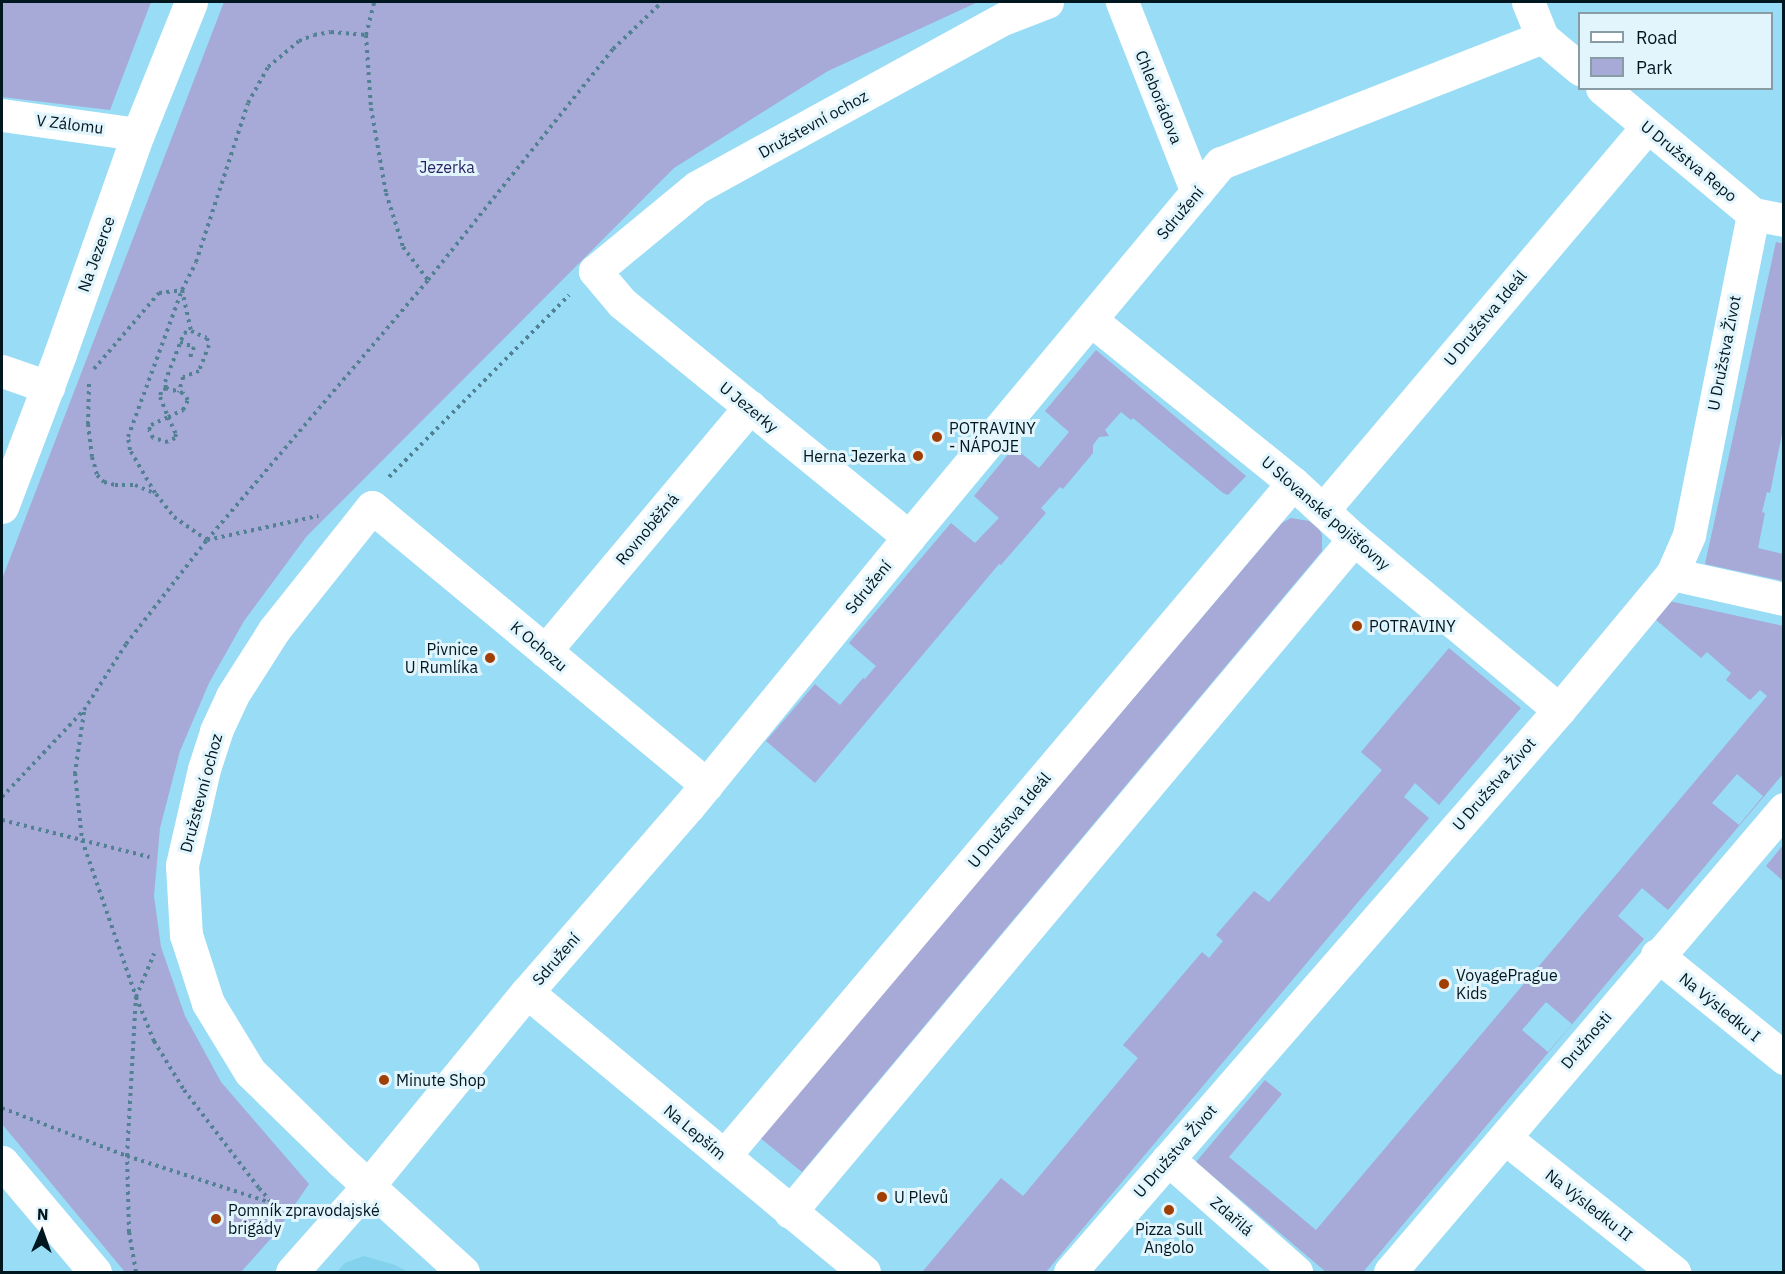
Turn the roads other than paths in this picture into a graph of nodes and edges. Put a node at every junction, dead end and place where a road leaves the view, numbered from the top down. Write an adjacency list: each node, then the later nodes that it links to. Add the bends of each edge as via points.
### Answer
1 (191, 2): 10 (street, Na Jezerce)
2 (1047, 2): 13 (street, Družstevní ochoz, via 1005,18 697,187)
3 (1122, 2): 11 (street, Chleborádova)
4 (1528, 2): 5 (street)
5 (1542, 37): 6 (street); 11 (street, Sdružení, via 1221,163)
6 (1578, 67)
7 (1604, 90): 9 (street, U Družstva Repo)
8 (2, 115): 10 (street, V Zálomu)
9 (1647, 127): 12 (street, U Družstva Repo); 20 (street, U Družstva Ideál)
10 (138, 134): 16 (street, Na Jezerce)
11 (1197, 192): 14 (street, Sdružení)
12 (1768, 217): 24 (street, U Družstva Život, via 1689,535)
13 (595, 271): 17 (street, U Jezerky, via 622,303)
14 (1091, 320): 18 (street, U Slovanské pojišťovny); 22 (street, Sdružení)
15 (2, 371): 16 (street)
16 (48, 387): 19 (street, Na Jezerce)
17 (750, 407): 22 (street, U Jezerky); 26 (street, Rovnoběžná)
18 (1293, 483): 20 (street, U Slovanské pojišťovny); 34 (street, U Družstva Ideál)
19 (2, 507)
20 (1323, 510): 23 (street, U Slovanské pojišťovny)
21 (367, 514): 26 (street, K Ochozu); 37 (street, Družstevní ochoz, via 274,630 232,696 204,769 182,865 186,935 208,1003 228,1038 250,1072)
22 (909, 537): 28 (street, Sdružení)
23 (1354, 539): 27 (street, U Slovanské pojišťovny); 38 (street)
24 (1672, 574): 25 (street); 27 (street, U Družstva Život)
25 (1784, 599)
26 (545, 651): 28 (street, K Ochozu)
27 (1559, 710): 35 (street, U Družstva Život)
28 (706, 785): 31 (street, Sdružení)
29 (1784, 809): 30 (street, Družnosti)
30 (1657, 955): 32 (street, Na Výsledku I); 33 (street, Družnosti)
31 (527, 992): 34 (street, Na Lepším); 37 (street, Sdružení)
32 (1784, 1058)
33 (1505, 1138): 45 (street, Družnosti); 46 (street, Na Výsledku II)
34 (724, 1156): 38 (street, Na Lepším)
35 (1168, 1159): 43 (street, U Družstva Život); 44 (street, Zdařilá)
36 (2, 1162): 39 (street)
37 (368, 1186): 40 (street, Sdružení); 41 (street, Družstevní ochoz)
38 (790, 1212): 42 (street, Na Lepším)
39 (95, 1272)
40 (292, 1272)
41 (463, 1272)
42 (864, 1272)
43 (1070, 1272)
44 (1296, 1272)
45 (1390, 1272)
46 (1674, 1272)

